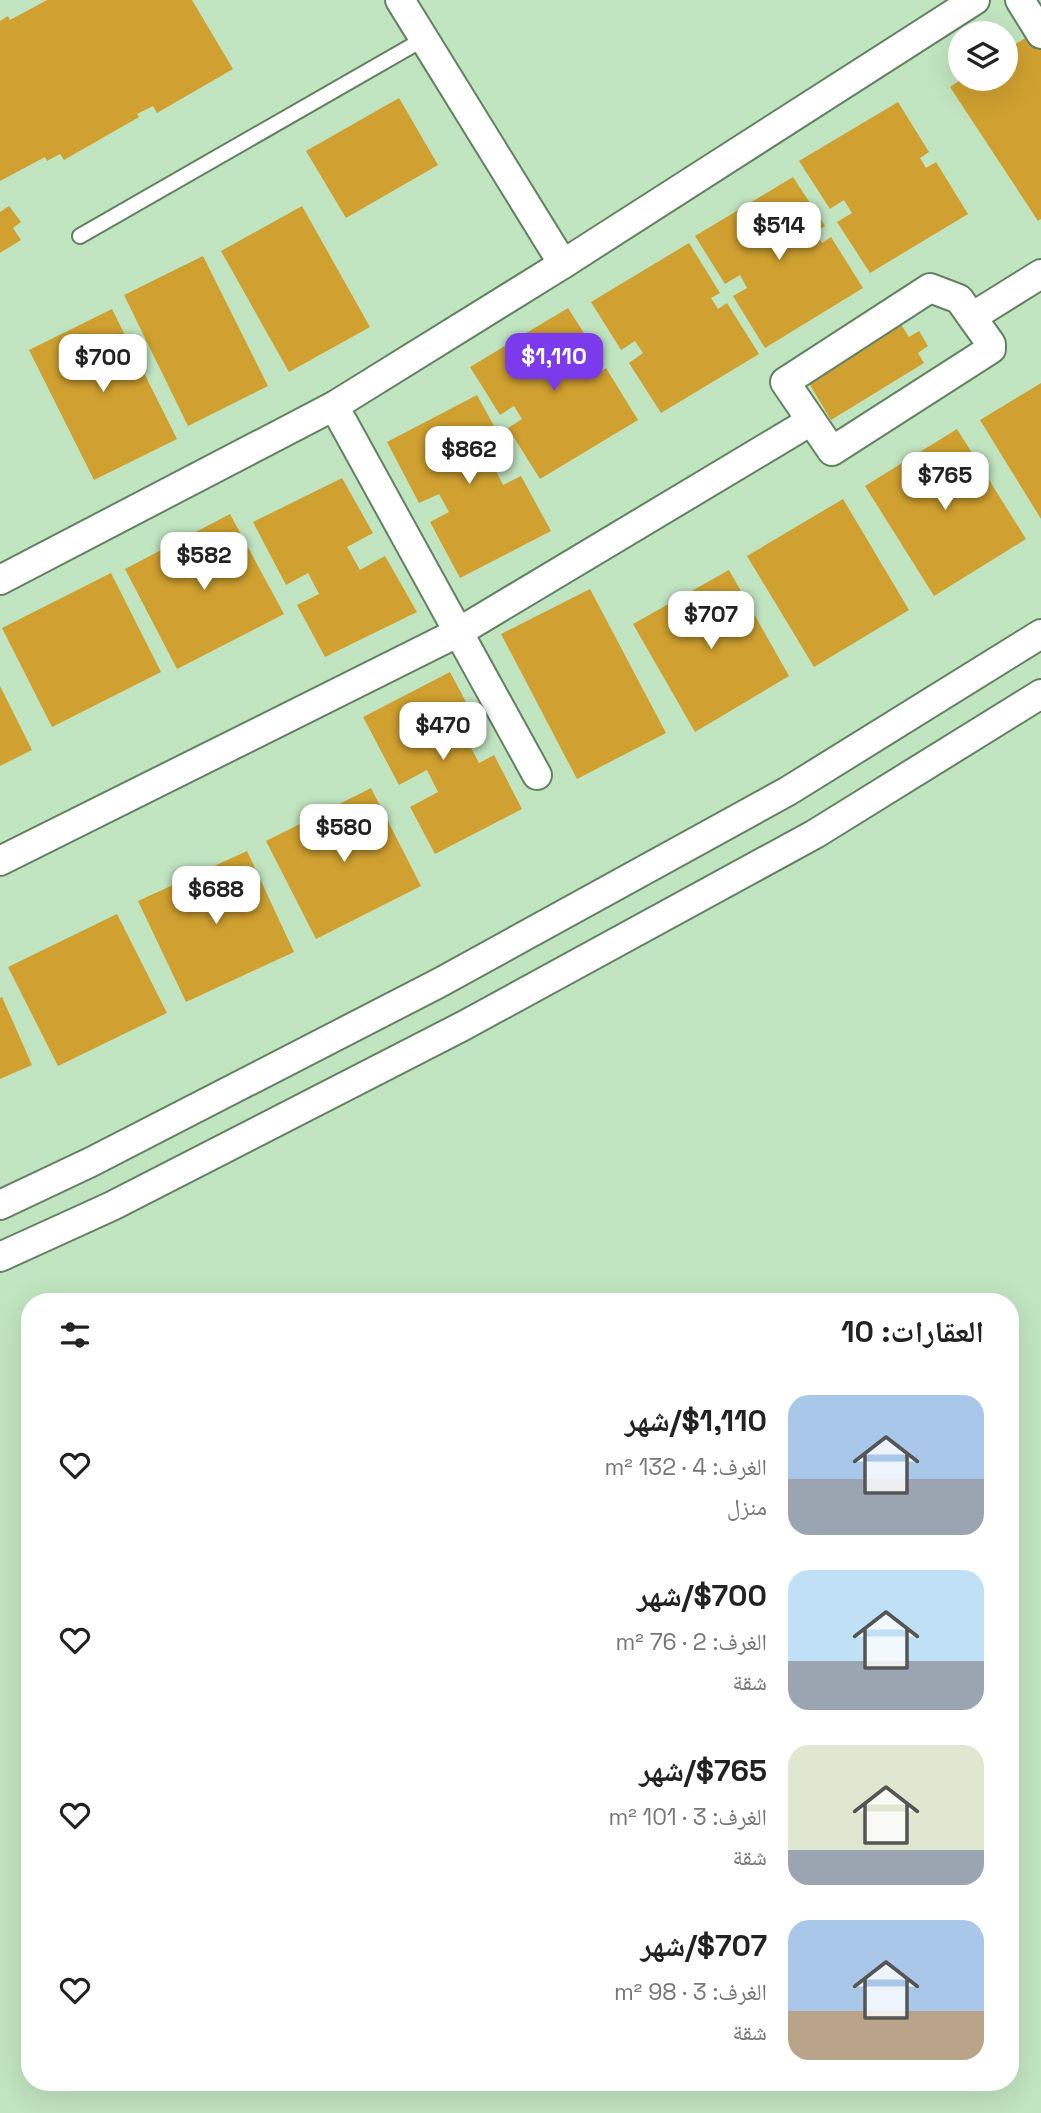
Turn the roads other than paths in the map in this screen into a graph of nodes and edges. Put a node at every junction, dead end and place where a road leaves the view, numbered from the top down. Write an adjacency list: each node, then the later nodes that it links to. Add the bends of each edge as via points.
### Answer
1 (400, 0): 5 (street)
2 (975, 0): 7 (street)
3 (1020, 0): 4 (street)
4 (1041, 34)
5 (422, 40): 6 (lane); 7 (street)
6 (80, 236)
7 (563, 264): 10 (street)
8 (1041, 274): 9 (street)
9 (972, 317): 11 (street, via 991,349 926,394 832,451); 11 (street, via 956,296 930,288 785,382)
10 (334, 406): 12 (street); 13 (street)
11 (811, 421): 13 (street)
12 (0, 580)
13 (457, 633): 16 (street); 17 (street)
14 (1041, 634): 18 (street, via 788,791 439,983)
15 (1041, 694): 19 (street, via 815,834 475,1020 112,1206)
16 (537, 775)
17 (0, 861)
18 (0, 1205)
19 (0, 1257)

